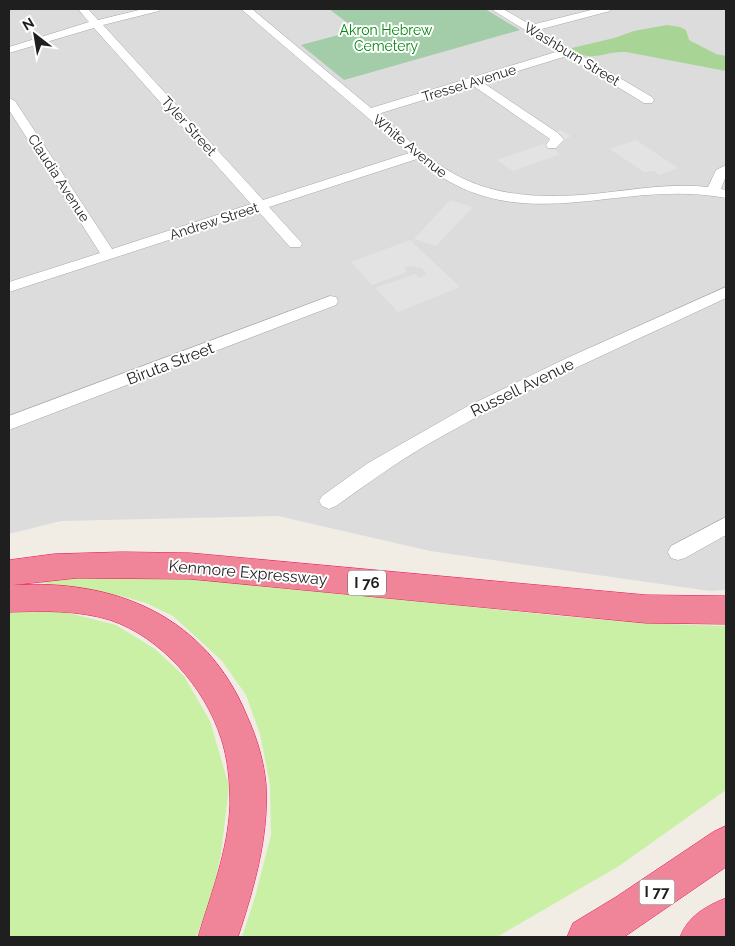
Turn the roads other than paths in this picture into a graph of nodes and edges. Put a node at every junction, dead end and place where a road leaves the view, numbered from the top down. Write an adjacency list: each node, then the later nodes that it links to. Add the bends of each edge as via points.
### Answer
1 (83, 9): 6 (street, Tyler Street)
2 (155, 9): 6 (street)
3 (246, 9): 13 (street, White Avenue)
4 (496, 9): 7 (street, Washburn Street)
5 (606, 9): 7 (street)
6 (97, 24): 8 (street); 18 (street, Tyler Street)
7 (530, 29): 9 (street, Washburn Street)
8 (9, 50)
9 (569, 52): 10 (street, Tressel Avenue); 11 (street, Washburn Street)
10 (473, 81): 13 (street, Tressel Avenue); 14 (street, via 554,136 558,140)
11 (648, 100)
12 (9, 101): 20 (street, Claudia Avenue)
13 (369, 113): 15 (street, White Avenue)
14 (552, 145)
15 (419, 154): 17 (street, White Avenue, via 458,183 492,196 518,200 561,200 695,189); 18 (street, Andrew Street)
16 (726, 169): 17 (street, via 721,173)
17 (720, 192)
18 (260, 205): 19 (street, Tyler Street); 20 (street, Andrew Street)
19 (295, 244)
20 (110, 254): 21 (street, Andrew Street)
21 (9, 287)
22 (726, 292): 25 (street, Russell Avenue, via 450,422 382,463)
23 (330, 301): 24 (street, Biruta Street)
24 (9, 423)
25 (329, 501)
26 (726, 525): 27 (street)
27 (678, 552)
28 (9, 573): 30 (highway, Kenmore Expressway / I 76, via 115,563 190,566 646,609)
29 (9, 599): 33 (highway, via 44,596 89,602 121,610 154,624 182,647 223,700 246,762 248,802 235,887)
30 (726, 610)
31 (726, 845): 34 (highway, I 77)
32 (726, 918): 35 (highway)
33 (218, 937)
34 (587, 937)
35 (700, 937)

